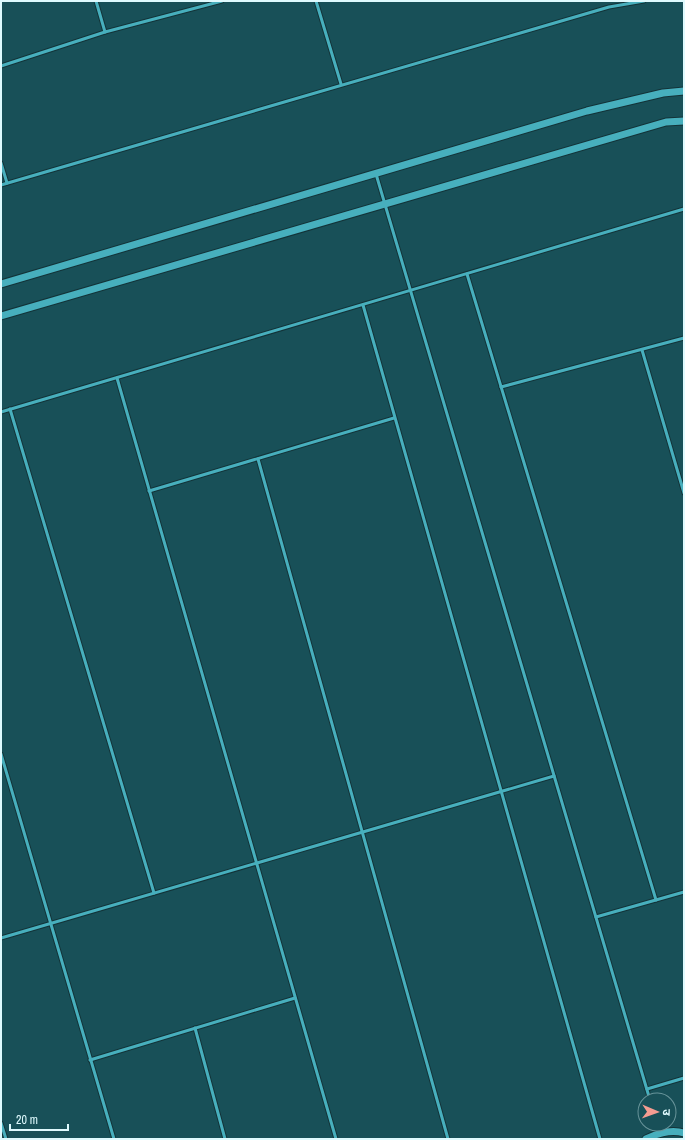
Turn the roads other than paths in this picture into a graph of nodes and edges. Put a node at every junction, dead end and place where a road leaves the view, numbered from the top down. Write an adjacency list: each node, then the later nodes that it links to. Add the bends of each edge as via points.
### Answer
1 (96, 1): 5 (lane)
2 (220, 1): 5 (lane)
3 (316, 1): 7 (lane)
4 (644, 1): 7 (lane, via 609,7)
5 (106, 32): 6 (lane)
6 (1, 66)
7 (341, 84): 12 (lane)
8 (684, 90): 11 (street, via 586,112)
9 (684, 121): 14 (street, via 666,122)
10 (1, 164): 12 (lane)
11 (376, 174): 14 (lane); 17 (street)
12 (7, 183): 13 (lane)
13 (1, 185)
14 (385, 204): 18 (lane); 20 (street)
15 (684, 209): 16 (lane)
16 (467, 274): 18 (lane); 24 (lane)
17 (1, 284)
18 (411, 291): 19 (lane); 32 (lane)
19 (362, 305): 23 (lane); 27 (lane)
20 (1, 316)
21 (684, 338): 22 (lane)
22 (642, 350): 24 (lane); 30 (lane)
23 (117, 378): 25 (lane); 29 (lane)
24 (501, 387): 38 (lane)
25 (10, 409): 26 (lane); 37 (lane)
26 (1, 412)
27 (394, 418): 28 (lane); 33 (lane)
28 (258, 459): 29 (lane); 34 (lane)
29 (149, 491): 35 (lane)
30 (684, 493)
31 (1, 754): 40 (lane)
32 (554, 776): 33 (lane); 39 (lane)
33 (501, 791): 34 (lane); 56 (lane)
34 (362, 832): 35 (lane); 55 (lane)
35 (256, 863): 37 (lane); 42 (lane)
36 (684, 892): 38 (lane)
37 (154, 893): 40 (lane)
38 (656, 900): 39 (lane)
39 (596, 917): 46 (lane)
40 (51, 923): 41 (lane); 44 (lane)
41 (1, 938)
42 (295, 998): 43 (lane); 54 (lane)
43 (195, 1028): 44 (lane); 53 (lane)
44 (90, 1060): 52 (lane)
45 (684, 1078): 46 (lane)
46 (647, 1089): 47 (lane)
47 (648, 1092)
48 (1, 1123): 51 (lane)
49 (659, 1133): 50 (street); 57 (street)
50 (684, 1133)
51 (6, 1139)
52 (114, 1139)
53 (225, 1139)
54 (336, 1139)
55 (448, 1139)
56 (600, 1139)
57 (646, 1139)

